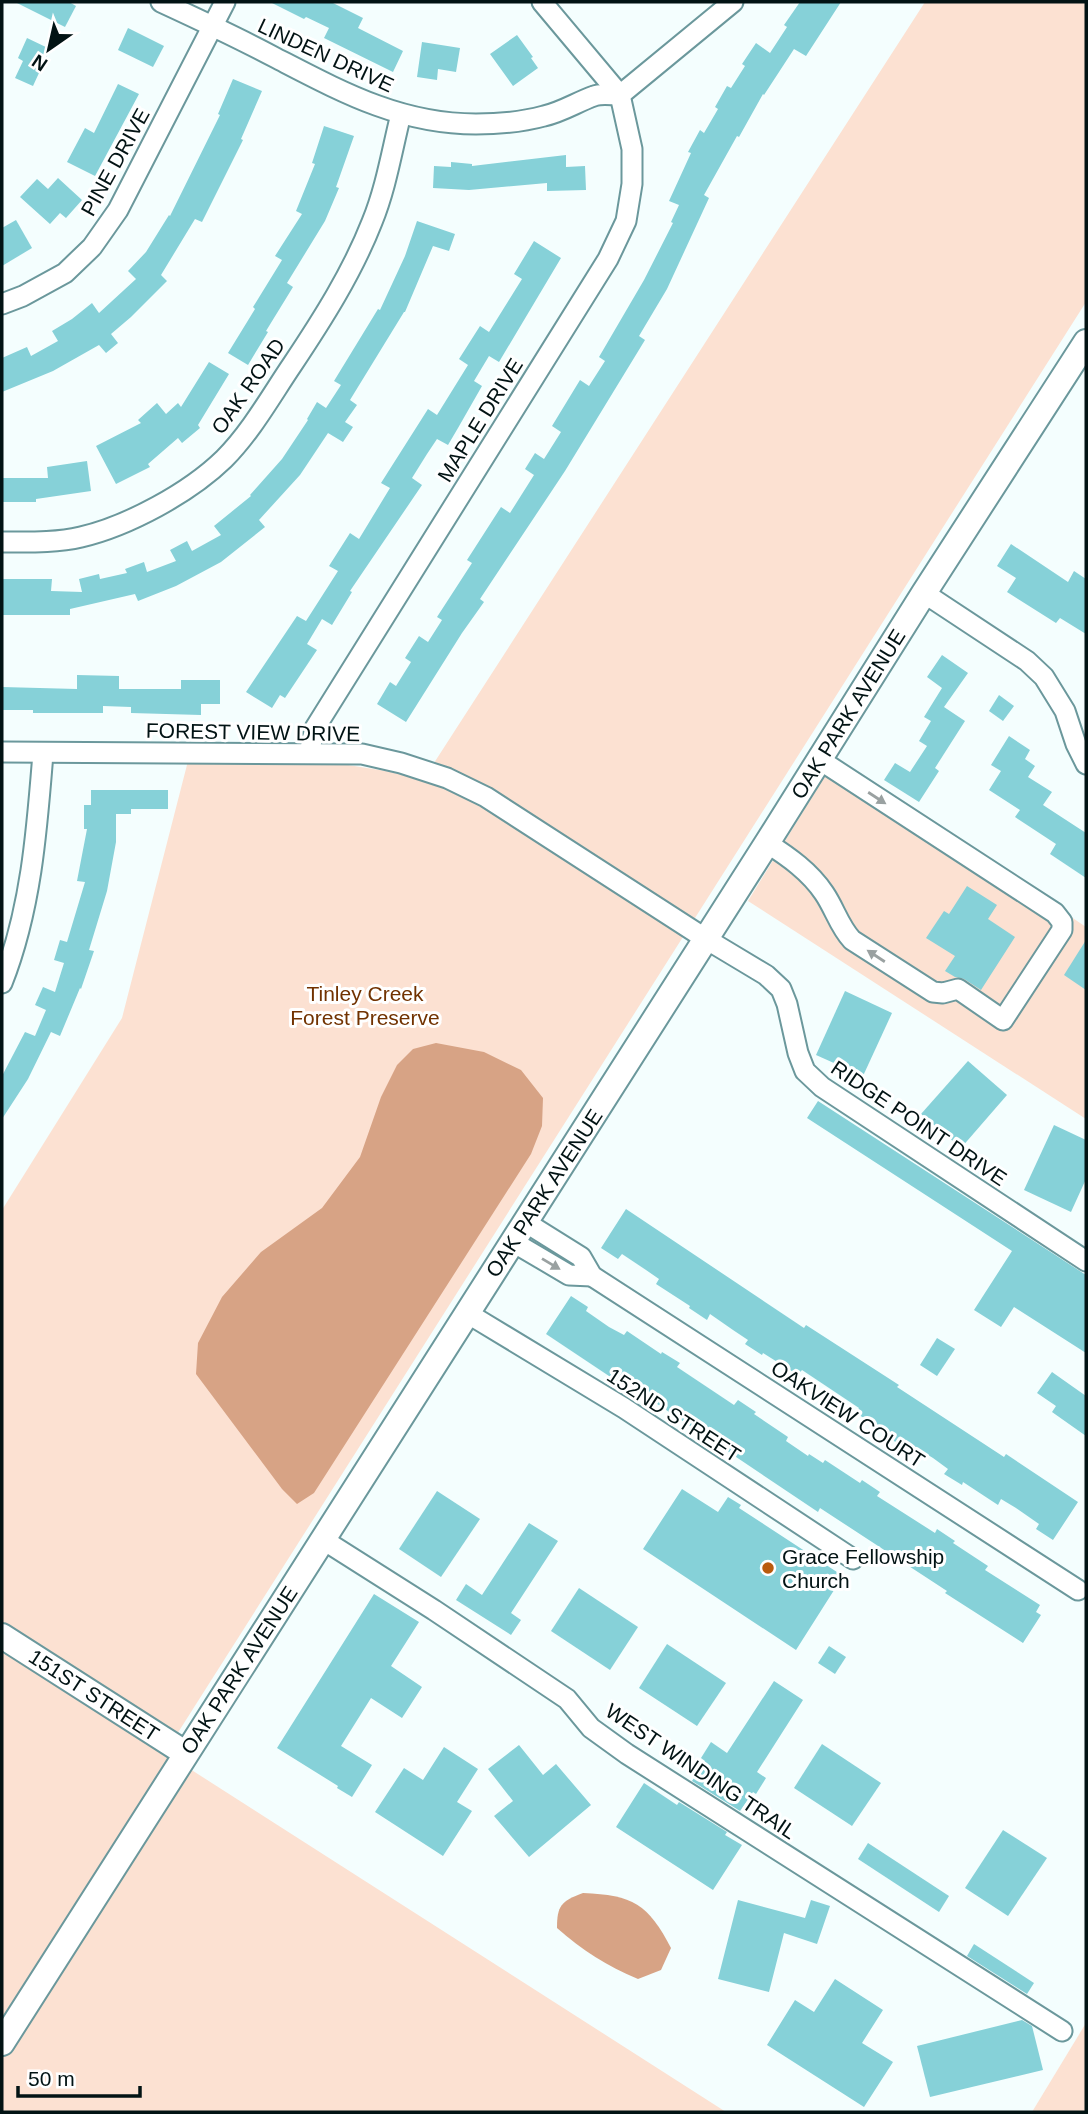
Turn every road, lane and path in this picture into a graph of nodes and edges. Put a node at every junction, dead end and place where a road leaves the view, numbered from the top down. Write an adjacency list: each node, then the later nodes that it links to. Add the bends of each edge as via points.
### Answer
1 (162, 2): 5 (street, LINDEN DRIVE)
2 (225, 2): 5 (street, PINE DRIVE)
3 (542, 2): 6 (street)
4 (733, 2): 6 (street)
5 (213, 26): 7 (street, LINDEN DRIVE, via 334,89); 8 (street, PINE DRIVE, via 118,210 92,247 65,273)
6 (620, 95): 7 (street, LINDEN DRIVE, via 596,95 546,116 514,122 442,123); 14 (street, MAPLE DRIVE, via 632,149 626,221 608,259 315,728)
7 (401, 114): 10 (street, OAK ROAD, via 384,187 357,256 308,341 253,424 223,459 185,490 115,527 80,538)
8 (2, 304)
9 (1086, 342): 11 (street, OAK PARK AVENUE)
10 (2, 542)
11 (924, 593): 15 (street, OAK PARK AVENUE); 16 (street, via 1044,677 1065,711)
12 (2, 752): 13 (street, FOREST VIEW DRIVE)
13 (43, 753): 14 (street, FOREST VIEW DRIVE); 19 (street, via 34,853)
14 (309, 753): 18 (street, FOREST VIEW DRIVE, via 362,754 447,778 486,797)
15 (820, 761): 17 (street, OAK PARK AVENUE); 17 (street, one-way to 17, via 1055,913 1062,922 1062,930 1003,1020 958,989 933,992 852,940 816,882)
16 (1086, 764)
17 (767, 843): 18 (street, OAK PARK AVENUE)
18 (706, 939): 20 (street, OAK PARK AVENUE); 21 (street, RIDGE POINT DRIVE, via 781,989 805,1071 821,1087)
19 (2, 983)
20 (519, 1232): 22 (street, OAK PARK AVENUE); 25 (street, OAKVIEW COURT, via 569,1275 592,1276)
21 (1086, 1261)
22 (467, 1313): 23 (street, OAK PARK AVENUE); 24 (street, 152ND STREET, via 624,1408)
23 (322, 1539): 27 (street, OAK PARK AVENUE); 28 (street, WEST WINDING TRAIL, via 567,1699 591,1728 627,1754)
24 (853, 1559)
25 (1078, 1590)
26 (2, 1636): 27 (street, 151ST STREET)
27 (185, 1754): 29 (street, OAK PARK AVENUE)
28 (1062, 2031)
29 (2, 2043)

